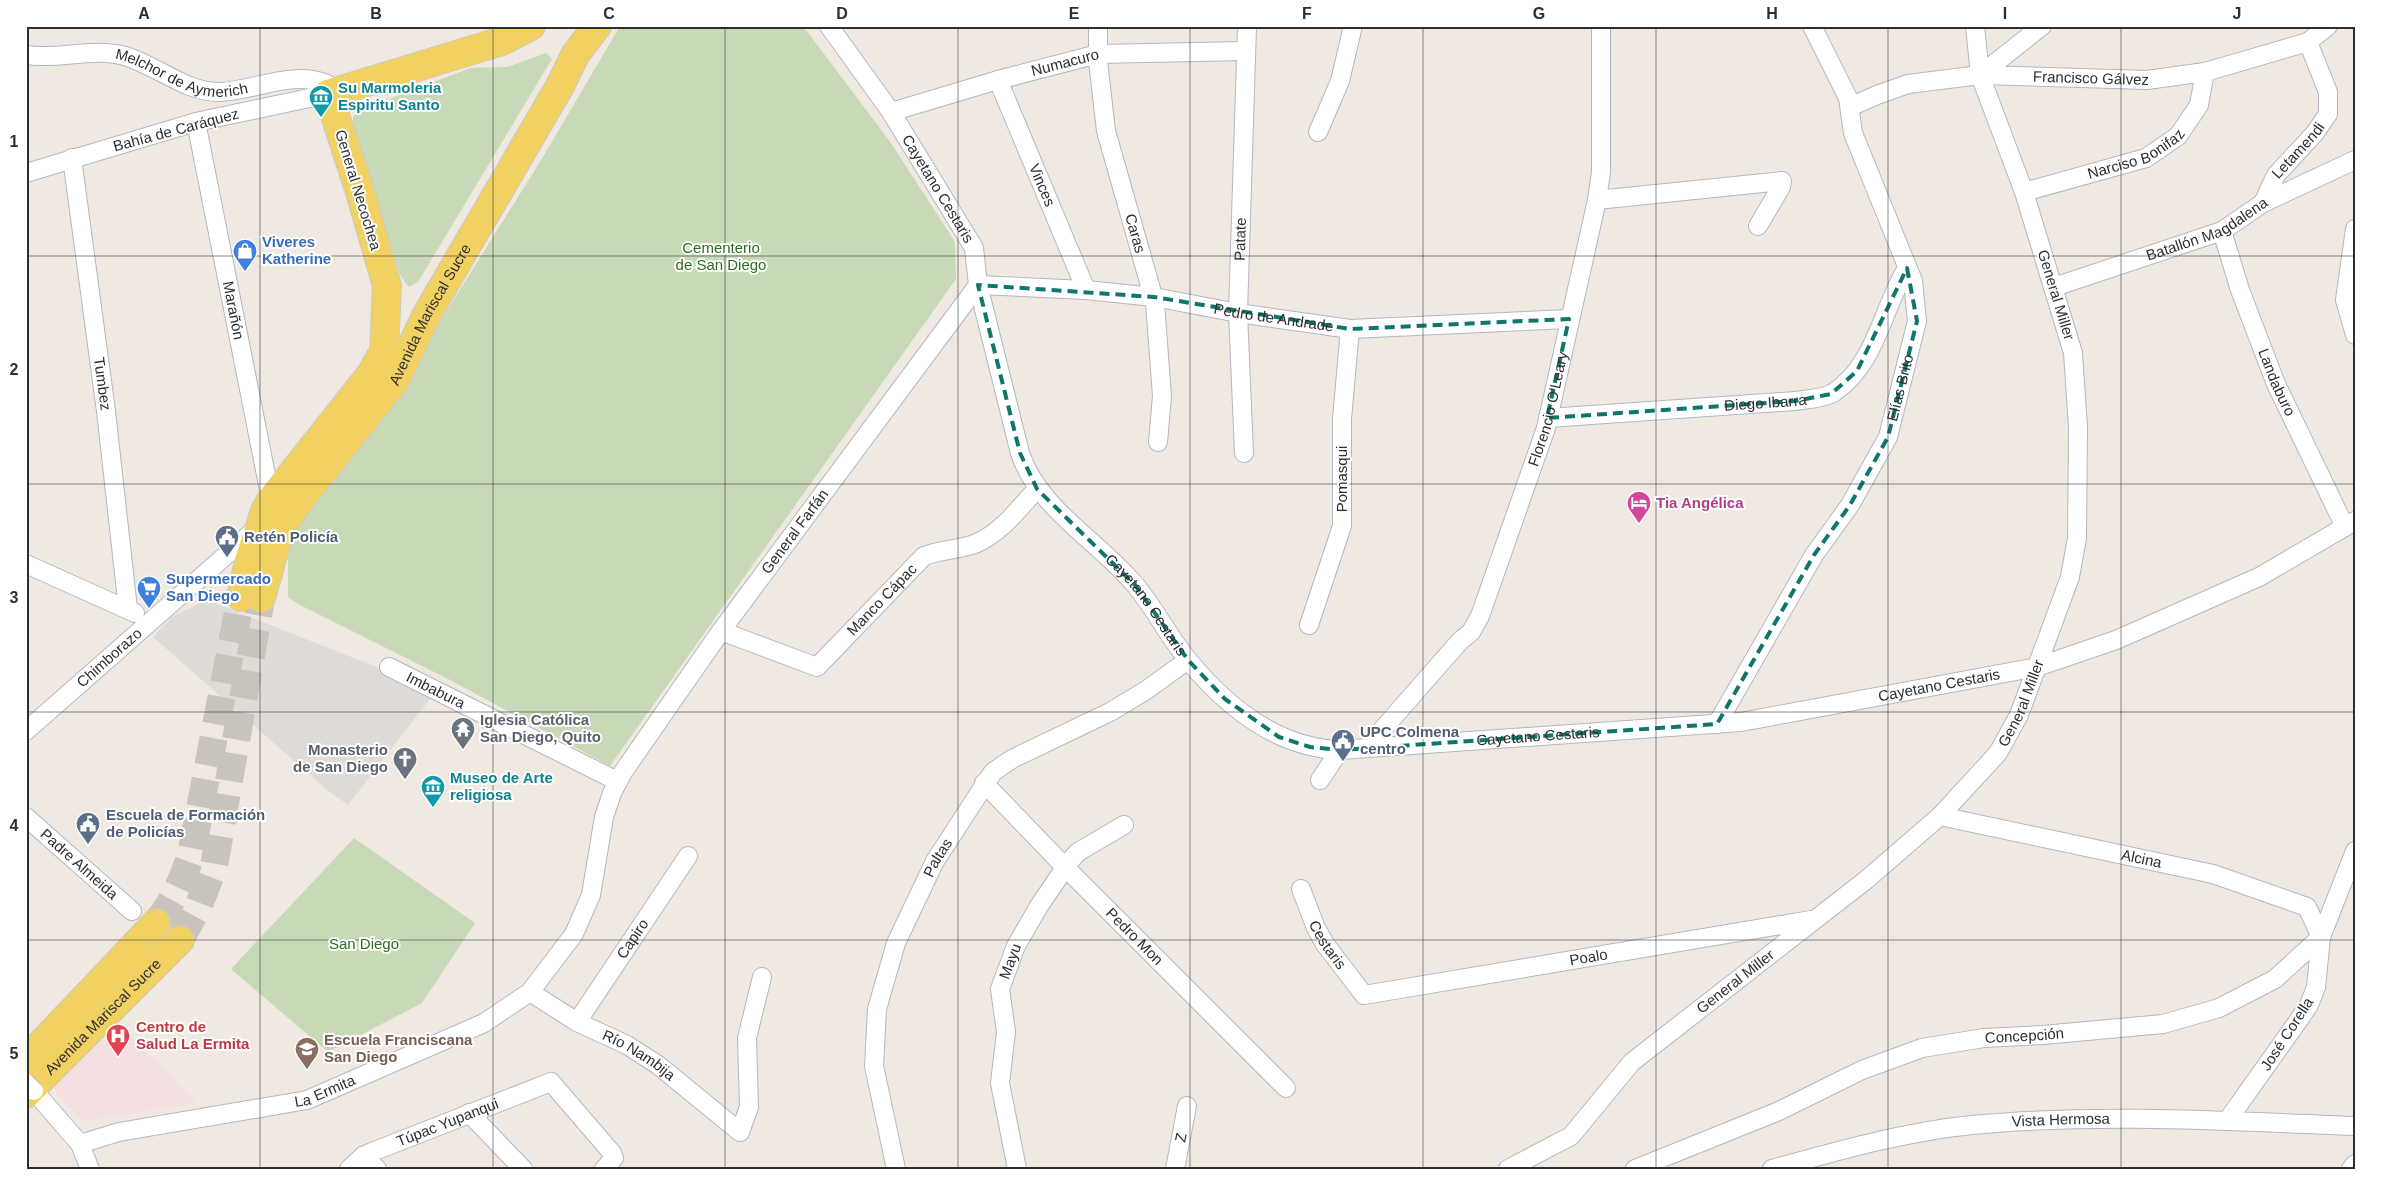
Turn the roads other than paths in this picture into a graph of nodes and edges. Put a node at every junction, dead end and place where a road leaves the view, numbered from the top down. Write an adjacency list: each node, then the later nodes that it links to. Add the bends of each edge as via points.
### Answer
1 (531, 26): 19 (main road, via 502,41)
2 (597, 26): 40 (main road, Avenida Mariscal Sucre, via 575,55)
3 (829, 26): 21 (street, Cayetano Cestaris)
4 (1098, 26): 14 (street, Caras)
5 (1246, 26): 13 (street, Patate)
6 (1353, 26): 23 (street, via 1340,81)
7 (1601, 26): 28 (street, Florencio O'Leary, via 1602,172)
8 (1812, 26): 20 (street, Elías Brito)
9 (1975, 26): 17 (street, General Miller)
10 (2042, 26): 17 (street)
11 (2328, 26): 12 (street, Francisco Gálvez)
12 (2308, 42): 16 (street, Francisco Gálvez); 29 (street, Letamendi, via 2328,92 2328,114 2276,176)
13 (1245, 51): 14 (street, Numacuro); 39 (street, Patate)
14 (1098, 54): 18 (street, Numacuro); 38 (street, Caras, via 1106,131)
15 (26, 55): 19 (street, Melchor de Aymerich, via 96,52 123,56 204,91 233,91 310,79 326,84)
16 (2205, 72): 17 (street, Francisco Gálvez, via 2146,80); 27 (street, Narciso Bonifaz, via 2199,105 2178,136 2146,158)
17 (1980, 75): 20 (street, Francisco Gálvez, via 1908,84); 27 (street, General Miller)
18 (998, 80): 21 (street, Numacuro); 37 (street, Vinces)
19 (328, 94): 22 (street, Bahía de Caráquez); 35 (main road, General Necochea)
20 (1850, 107): 33 (street, Elías Brito, via 1853,134)
21 (891, 112): 34 (street, Cayetano Cestaris, via 974,248)
22 (196, 122): 24 (street, Bahía de Caráquez); 49 (street, Marañón)
23 (1318, 132)
24 (72, 158): 26 (street, Bahía de Caráquez); 53 (street, Tumbez, via 106,411)
25 (2354, 165): 29 (street, Batallón Magdalena)
26 (26, 173)
27 (2024, 192): 36 (street, General Miller)
28 (1597, 200): 30 (street, via 1782,181); 41 (street, Florencio O'Leary)
29 (2263, 203): 32 (street, Batallón Magdalena)
30 (1758, 226)
31 (2355, 229): 43 (street, via 2345,300)
32 (2222, 232): 36 (street, Batallón Magdalena); 50 (street, Landaburo, via 2276,384)
33 (1907, 268): 45 (street, Diego Ibarra, via 1883,324 1857,371 1831,394 1795,401); 60 (street, Elías Brito, via 1913,281 1917,321 1888,437 1850,505 1814,555)
34 (978, 285): 37 (street, Pedro de Andrade); 48 (street, Cayetano Cestaris, via 1020,453); 56 (street, General Farfán)
35 (387, 286): 40 (main road, via 396,304 416,314); 44 (main road, General Necochea)
36 (2054, 287): 59 (street, General Miller, via 2073,353 2078,427 2077,538 2070,577)
37 (1086, 290): 38 (street, Pedro de Andrade)
38 (1154, 297): 39 (street, Pedro de Andrade); 46 (street, Caras, via 1162,396)
39 (1238, 313): 42 (street, Pedro de Andrade); 47 (street, Patate)
40 (427, 314): 51 (main road, Avenida Mariscal Sucre, via 386,395 296,505 280,530 251,598)
41 (1569, 319): 42 (street, Pedro de Andrade); 45 (street, Florencio O'Leary)
42 (1350, 328): 55 (street, Pomasqui, via 1342,418 1342,526)
43 (2355, 335)
44 (384, 351): 49 (main road, Avenida Mariscal Sucre, via 371,374)
45 (1548, 418): 62 (street, Florencio O'Leary, via 1480,616 1471,632 1375,738)
46 (1158, 442)
47 (1244, 453)
48 (1037, 489): 56 (street, Manco Cápac, via 998,531 976,544 940,549 924,556 817,667); 57 (street, Cayetano Cestaris, via 1135,586)
49 (271, 500): 51 (main road, Avenida Mariscal Sucre)
50 (2350, 524): 59 (street, Cayetano Cestaris, via 2259,577 2116,640)
51 (260, 525): 54 (street, Chimborazo)
52 (26, 564): 53 (street)
53 (128, 609): 54 (street)
54 (149, 622): 61 (street, Chimborazo)
55 (1309, 625)
56 (720, 631): 65 (street, General Farfán)
57 (1188, 660): 63 (street, Cayetano Cestaris, via 1225,699 1279,736 1310,747); 66 (street, Paltas, via 1110,712 1012,759)
58 (389, 667): 65 (street, Imbabura)
59 (2037, 667): 60 (street, Cayetano Cestaris); 67 (street, General Miller, via 2018,715 1998,753)
60 (1717, 724): 62 (street, Cayetano Cestaris)
61 (26, 731)
62 (1373, 747): 63 (street, Cayetano Cestaris)
63 (1340, 750): 64 (street)
64 (1320, 780)
65 (617, 782): 80 (street, La Ermita, via 604,816 591,895 574,934)
66 (984, 783): 72 (street, Pedro Mon); 98 (street, Paltas, via 935,861 896,943 877,1009 874,1066)
67 (1940, 816): 75 (street, General Miller, via 1866,880); 77 (street, Alcina, via 2213,874 2307,907)
68 (26, 817): 74 (street, Padre Almeida)
69 (1124, 825): 72 (street, Mayu, via 1078,852)
70 (2355, 851): 77 (street, Concepción)
71 (688, 856): 82 (street, Capiro)
72 (1065, 867): 84 (street, Pedro Mon); 99 (street, Mayu, via 1016,946 1000,989 1006,1032 1000,1083)
73 (1302, 889): 81 (street, Cestaris, via 1325,944)
74 (132, 911)
75 (1814, 919): 81 (street, Poalo); 101 (street, General Miller, via 1632,1062 1571,1136)
76 (156, 923): 83 (main road, Avenida Mariscal Sucre)
77 (2321, 937): 88 (street, José Corella, via 2316,987 2309,1005); 102 (street, Concepción, via 2275,979 2219,1008 2163,1024 1984,1038 1922,1048 1862,1070 1779,1111)
78 (180, 940): 85 (main road, Avenida Mariscal Sucre)
79 (762, 977): 82 (street, Río Nambija, via 747,1038 749,1107 740,1132 658,1064 627,1045)
80 (530, 992): 82 (street, Río Nambija); 90 (street, La Ermita, via 484,1023 307,1100 119,1132)
81 (1364, 995)
82 (577, 1022)
83 (26, 1060)
84 (1286, 1088)
85 (29, 1089): 90 (street)
86 (1187, 1106): 100 (street, Z)
87 (469, 1113): 91 (street, Túpac Yupanqui); 92 (street, Túpac Yupanqui, via 551,1082); 97 (street)
88 (2227, 1121): 89 (street, Vista Hermosa); 103 (street, Vista Hermosa, via 2060,1120 1971,1125 1888,1138)
89 (2355, 1126)
90 (80, 1144): 94 (street)
91 (363, 1156): 95 (street, Túpac Yupanqui); 96 (street)
92 (609, 1163)
93 (2355, 1164): 104 (street)
94 (90, 1169)
95 (348, 1169)
96 (377, 1169)
97 (523, 1169)
98 (896, 1169)
99 (1017, 1169)
100 (1175, 1169)
101 (1508, 1169)
102 (1635, 1169)
103 (1772, 1169)
104 (2351, 1169)

